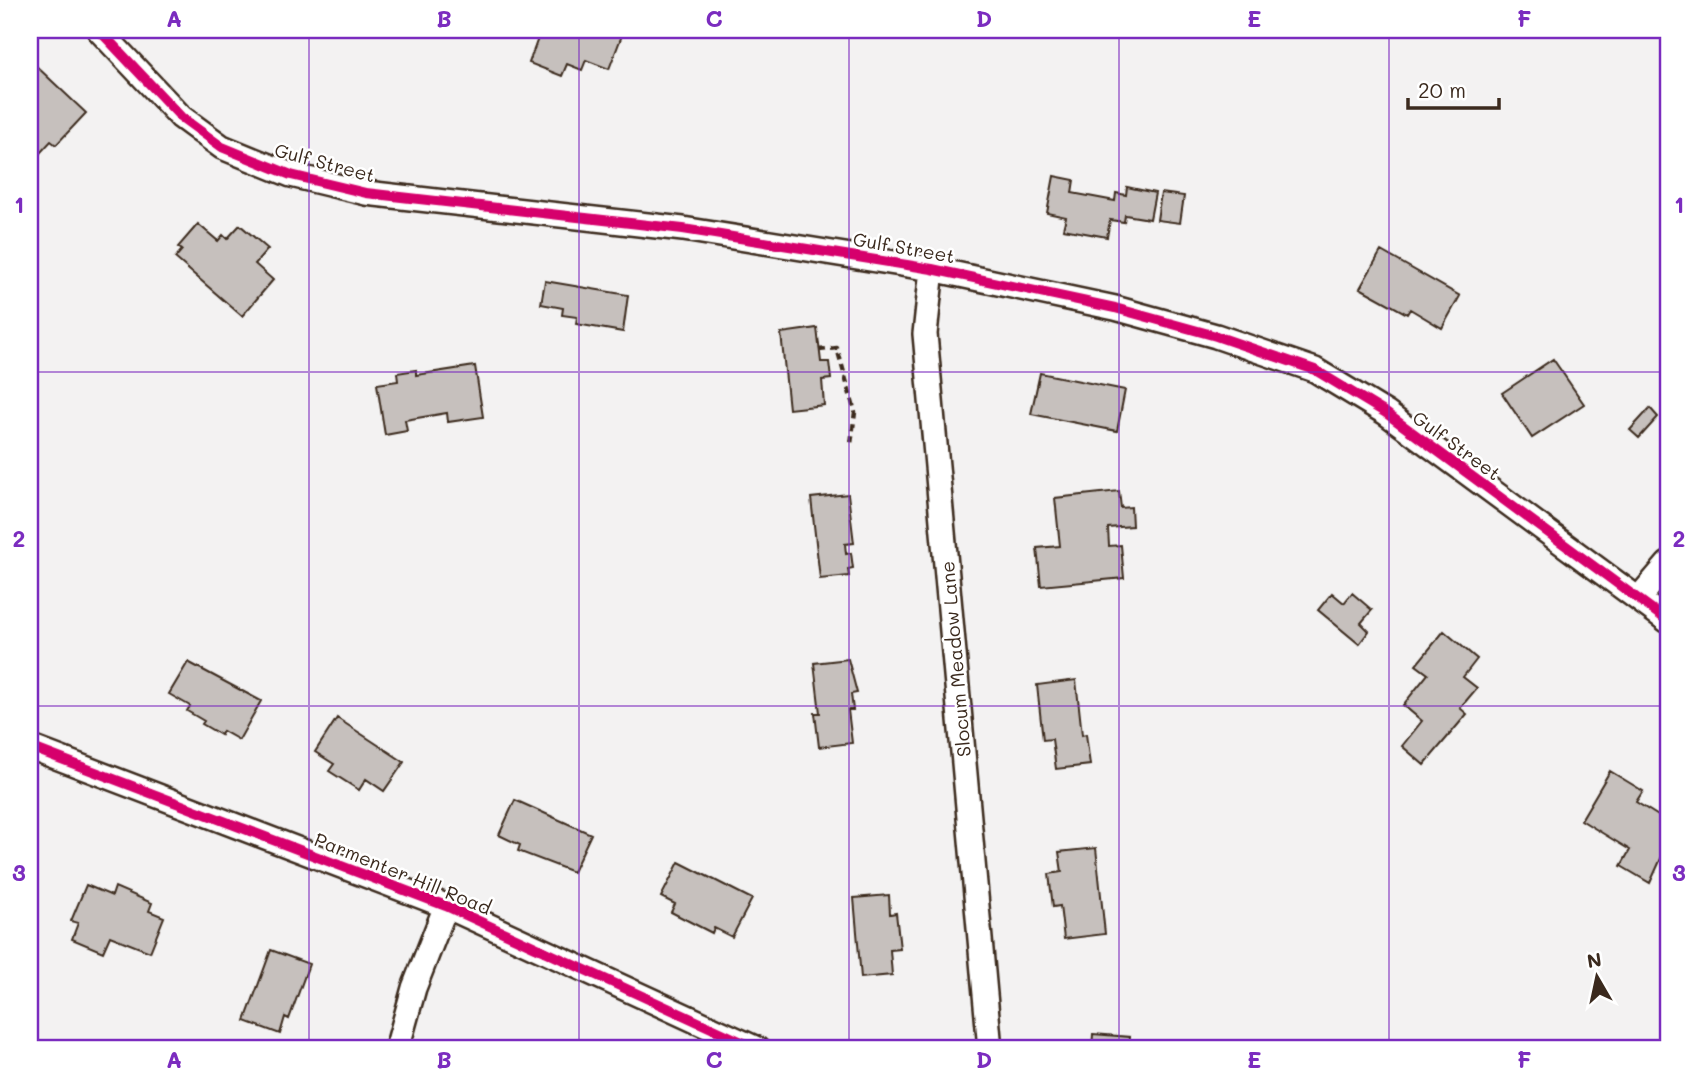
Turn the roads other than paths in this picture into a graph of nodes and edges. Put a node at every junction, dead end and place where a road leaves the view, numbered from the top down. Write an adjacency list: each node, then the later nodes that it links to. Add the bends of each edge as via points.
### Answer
1 (99, 30): 2 (street, Gulf Street, via 181,117 222,147 291,174 366,193 683,229)
2 (932, 269): 4 (street, Gulf Street, via 1126,311 1315,369 1386,413); 10 (street, Slocum Meadow Lane, via 925,334)
3 (1668, 565): 4 (street)
4 (1639, 598): 5 (street, Gulf Street)
5 (1668, 621)
6 (30, 747): 7 (street, Parmenter Hill Road)
7 (446, 906): 8 (street, via 414,988); 9 (street, Parmenter Hill Road)
8 (397, 1049)
9 (757, 1049)
10 (990, 1049)

